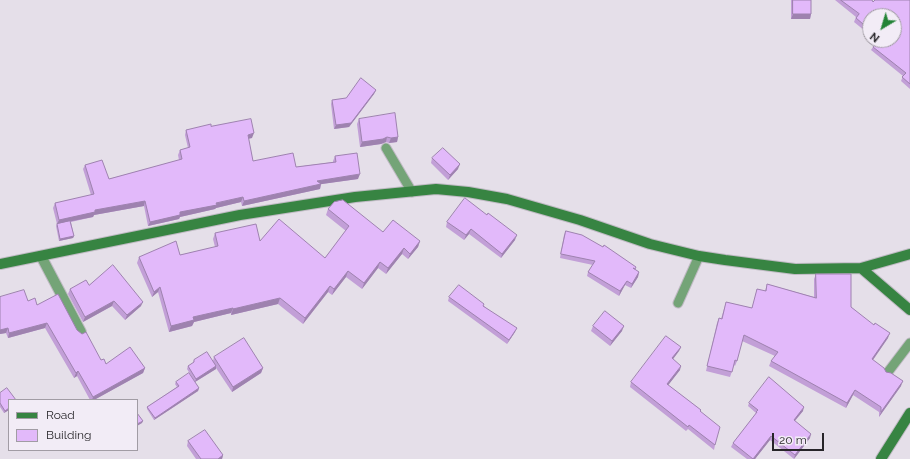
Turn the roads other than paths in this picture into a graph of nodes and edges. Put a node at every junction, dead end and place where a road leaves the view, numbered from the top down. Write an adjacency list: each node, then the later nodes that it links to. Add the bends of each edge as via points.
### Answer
1 (386, 148): 2 (lane)
2 (412, 192): 4 (street, via 355,197 240,215); 5 (street, via 436,189 507,199 650,244)
3 (910, 254): 7 (street)
4 (41, 256): 6 (street); 10 (street)
5 (698, 256): 7 (street, via 795,269); 8 (lane)
6 (0, 264)
7 (861, 268): 9 (street)
8 (678, 303)
9 (910, 310)
10 (81, 332)
11 (910, 343): 12 (lane)
12 (888, 372)
13 (910, 413): 14 (street)
14 (881, 459)

